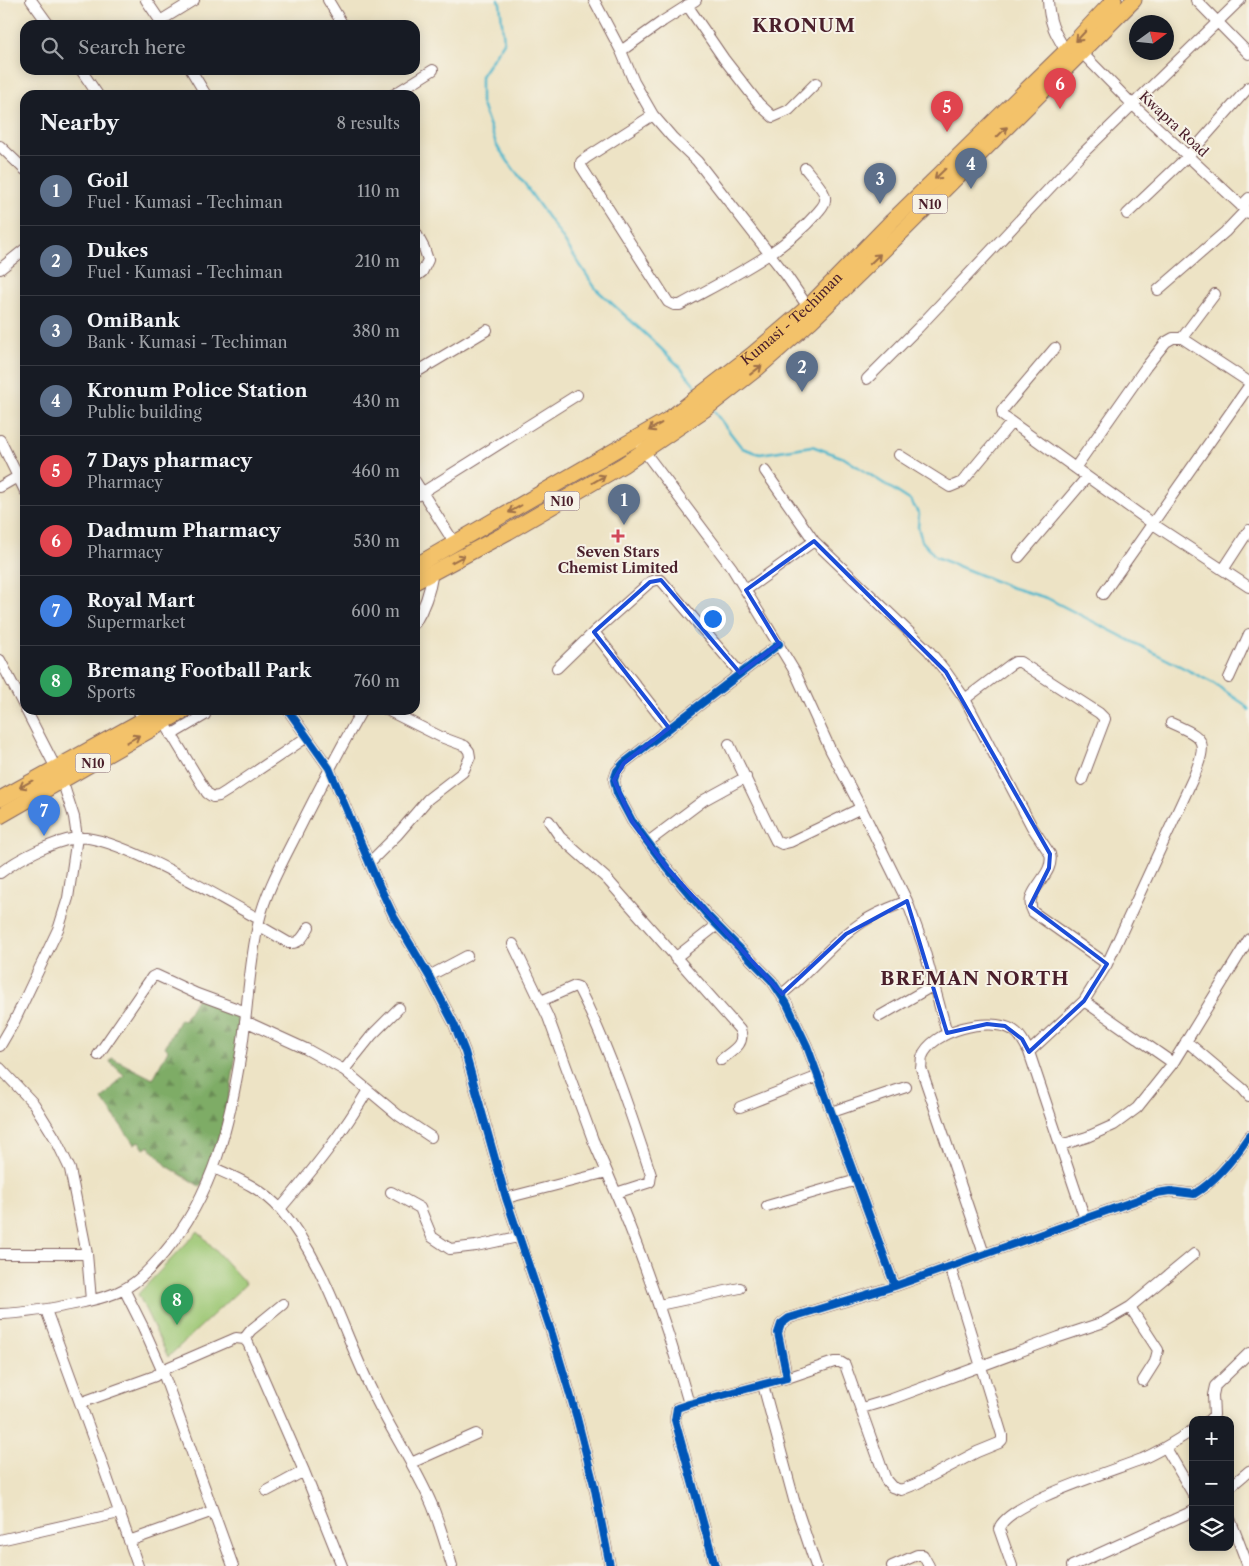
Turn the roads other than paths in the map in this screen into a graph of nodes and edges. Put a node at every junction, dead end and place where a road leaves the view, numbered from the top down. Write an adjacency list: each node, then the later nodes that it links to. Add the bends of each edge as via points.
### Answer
1 (31, 0): 12 (street)
2 (146, 0): 13 (street)
3 (194, 0): 14 (street)
4 (328, 0): 15 (street)
5 (594, 0): 17 (street)
6 (1048, 0): 18 (street, via 1054,32)
7 (1114, 0): 18 (highway, Kumasi - Techiman / N10, one-way to 18)
8 (1134, 0): 19 (highway, N10)
9 (1196, 0): 16 (street)
10 (1240, 0): 16 (street)
11 (691, 2): 17 (street); 24 (street, via 724,59 773,117 789,110)
12 (45, 20)
13 (160, 20)
14 (166, 20)
15 (340, 20)
16 (1218, 22): 20 (street); 29 (street)
17 (621, 51): 30 (street)
18 (1066, 51): 45 (highway, Kumasi - Techiman / N10, one-way to 45, via 898,214)
19 (1082, 53): 29 (street, Kwapra Road); 53 (highway, N10, one-way to 19, via 759,367 811,321)
20 (1249, 54)
21 (433, 70): 28 (street)
22 (84, 75): 26 (street)
23 (194, 75): 27 (street)
24 (816, 83)
25 (1249, 87): 32 (street)
26 (94, 90)
27 (203, 90)
28 (401, 90)
29 (1132, 104): 32 (street, Kwapra Road); 50 (street)
30 (653, 115): 40 (street, via 697,161); 40 (street, via 586,158 581,166 668,302 680,305)
31 (0, 146): 33 (street)
32 (1188, 156): 36 (street, Kwapra Road); 37 (street)
33 (20, 165)
34 (805, 168): 40 (street, via 823,192 825,203 808,223)
35 (1249, 198): 36 (street)
36 (1245, 210): 43 (street, via 1225,232)
37 (1127, 214)
38 (420, 240): 42 (street, via 428,260)
39 (20, 253): 41 (street)
40 (769, 254): 45 (street)
41 (0, 269)
42 (420, 273)
43 (1158, 290)
44 (1215, 294): 47 (street)
45 (808, 307): 53 (highway, Kumasi - Techiman / N10, via 753,354)
46 (487, 330): 49 (street)
47 (1182, 338): 51 (street); 59 (street, via 1166,342)
48 (1054, 348): 55 (street, via 1002,411)
49 (420, 370)
50 (867, 379)
51 (1249, 382)
52 (1249, 386): 66 (street)
53 (714, 394): 57 (highway, N10)
54 (577, 395): 64 (street)
55 (1011, 423): 58 (street, via 962,482 950,487); 59 (street)
56 (0, 440): 61 (street)
57 (640, 445): 69 (highway, N10, one-way to 69); 73 (highway, N10, one-way to 57, via 605,475); 76 (street)
58 (900, 455)
59 (1075, 468): 62 (street)
60 (765, 471): 68 (street)
61 (19, 476): 63 (street)
62 (1087, 477): 66 (street); 70 (street)
63 (0, 487)
64 (420, 494)
65 (420, 496): 69 (street)
66 (1153, 524): 72 (street); 77 (street)
67 (1249, 530): 72 (street)
68 (814, 541): 76 (street); 87 (street, via 929,651)
69 (455, 544): 71 (highway, N10)
70 (1019, 557)
71 (420, 563)
72 (1223, 570): 75 (street)
73 (433, 572): 74 (highway, N10); 78 (street, via 430,591)
74 (420, 579)
75 (1249, 587)
76 (746, 590): 81 (street)
77 (1104, 594)
78 (420, 614)
79 (594, 632): 83 (street); 84 (street, via 650,582 661,580); 97 (street)
80 (1249, 634): 85 (street)
81 (778, 644): 84 (street); 105 (street)
82 (0, 660): 86 (street)
83 (557, 668)
84 (740, 673): 97 (street)
85 (1229, 678)
86 (20, 698)
87 (965, 699): 103 (street, via 1010,665 1020,662 1100,713 1105,719); 120 (street, via 1052,859 1030,899 1033,912)
88 (29, 715): 101 (street)
89 (141, 715): 95 (highway, N10); 101 (highway, N10)
90 (177, 715): 95 (highway, N10)
91 (205, 715): 95 (street)
92 (292, 715): 98 (street)
93 (359, 715): 100 (street)
94 (397, 715): 110 (street, via 441,738 465,746 470,757 463,772 428,799)
95 (165, 722): 98 (street, via 213,797 234,787); 101 (highway, N10, one-way to 95)
96 (1171, 723): 120 (street, via 1199,738 1202,756)
97 (669, 728): 109 (street, via 624,763 614,780 632,821)
98 (307, 737): 100 (street)
99 (729, 744): 102 (street)
100 (329, 768): 110 (street); 113 (street, via 288,851)
101 (60, 774): 104 (highway, N10, one-way to 104); 106 (highway, N10); 108 (street)
102 (746, 777): 105 (street, via 776,841 782,844); 109 (street, via 704,800)
103 (1082, 780)
104 (0, 799)
105 (862, 808): 112 (street)
106 (0, 816)
107 (549, 821): 119 (street, via 560,837 606,878)
108 (77, 837): 111 (street, via 25,856); 113 (street, via 115,845 186,879); 131 (street, via 68,898 59,927)
109 (648, 842): 114 (street)
110 (369, 863): 121 (street, via 394,917)
111 (0, 873)
112 (907, 901): 122 (street); 123 (street, via 865,920 846,934)
113 (259, 922): 115 (street, via 292,944 298,942); 127 (street)
114 (717, 925): 119 (street); 123 (street)
115 (309, 927)
116 (1249, 939): 130 (street)
117 (513, 944): 124 (street)
118 (467, 956): 121 (street)
119 (675, 958): 134 (street, via 740,1030 741,1043)
120 (1107, 964): 125 (street)
121 (429, 976): 152 (street, via 465,1052)
122 (934, 985): 128 (street); 129 (street)
123 (782, 994): 138 (street)
124 (541, 1001): 148 (street); 151 (street, via 578,987 612,1061 651,1175 650,1182)
125 (1084, 1001): 132 (street); 135 (street)
126 (399, 1008): 137 (street)
127 (245, 1016): 133 (street, via 156,975); 137 (street); 147 (street, via 232,1098)
128 (880, 1016)
129 (947, 1033): 132 (street, via 967,1026 1005,1026 1022,1038); 159 (street, via 928,1048 922,1057 922,1068)
130 (1186, 1041): 135 (street); 141 (street)
131 (0, 1046)
132 (1029, 1052): 146 (street)
133 (98, 1054)
134 (721, 1060)
135 (1173, 1063): 146 (street, via 1137,1108 1114,1124)
136 (0, 1068): 158 (street, via 34,1104 70,1169)
137 (344, 1070): 140 (street)
138 (819, 1076): 142 (street); 143 (street)
139 (906, 1087): 143 (street)
140 (368, 1090): 145 (street); 154 (street, via 321,1160)
141 (1249, 1096)
142 (740, 1107)
143 (832, 1112): 149 (street)
144 (1249, 1136): 155 (street, via 1228,1163 1194,1194 1157,1193)
145 (431, 1137)
146 (1061, 1145): 155 (street)
147 (214, 1168): 154 (street, via 245,1181 266,1195); 164 (street, via 199,1204 179,1235 154,1264)
148 (606, 1172): 151 (street); 152 (street)
149 (856, 1180): 153 (street); 162 (street)
150 (390, 1192): 156 (street, via 420,1208 432,1237 450,1249)
151 (616, 1193): 167 (street)
152 (506, 1198): 156 (street)
153 (767, 1206)
154 (280, 1210): 185 (street, via 323,1274 372,1392)
155 (1085, 1219): 159 (street)
156 (518, 1237): 201 (street, via 577,1418)
157 (0, 1254): 158 (street)
158 (87, 1254): 165 (street)
159 (984, 1254): 161 (street)
160 (1194, 1254): 168 (street)
161 (950, 1266): 162 (street); 173 (street)
162 (895, 1286): 175 (street, via 789,1318 781,1324 778,1333)
163 (740, 1288): 167 (street)
164 (124, 1289): 165 (street); 174 (street)
165 (91, 1300): 169 (street)
166 (283, 1304): 171 (street)
167 (659, 1305): 179 (street)
168 (1130, 1307): 173 (street, via 1104,1322); 176 (street, via 1158,1350 1155,1362)
169 (46, 1310): 170 (street); 178 (street)
170 (0, 1314)
171 (244, 1339): 174 (street, via 236,1338); 186 (street)
172 (1249, 1353): 181 (street, via 1216,1386)
173 (980, 1366): 180 (street); 180 (street, via 1002,1440 901,1490 886,1480)
174 (162, 1370): 178 (street, via 155,1376); 191 (street)
175 (787, 1378): 177 (street); 180 (street, via 840,1362 845,1364)
176 (1143, 1381)
177 (763, 1384): 179 (street); 203 (street, via 794,1500)
178 (80, 1403): 192 (street)
179 (689, 1404): 202 (street, via 677,1408 675,1420)
180 (862, 1408)
181 (1212, 1416)
182 (1189, 1433): 184 (street)
183 (476, 1434): 185 (street)
184 (1166, 1448): 189 (street); 206 (street, via 1079,1481 1006,1517 999,1529)
185 (411, 1463): 200 (street, via 432,1505)
186 (304, 1471): 190 (street); 199 (street)
187 (1249, 1471): 188 (street)
188 (1234, 1484)
189 (1189, 1487)
190 (267, 1491)
191 (214, 1512): 196 (street); 198 (street)
192 (119, 1513): 195 (street); 196 (street)
193 (1189, 1513): 207 (street)
194 (1234, 1529): 208 (street)
195 (0, 1540)
196 (129, 1541): 197 (street)
197 (138, 1566)
198 (233, 1566)
199 (342, 1566)
200 (452, 1566)
201 (610, 1566)
202 (715, 1566)
203 (816, 1566)
204 (892, 1566): 205 (street, via 917,1555 923,1555)
205 (929, 1566)
206 (1012, 1566)
207 (1072, 1566)
208 (1248, 1566)

